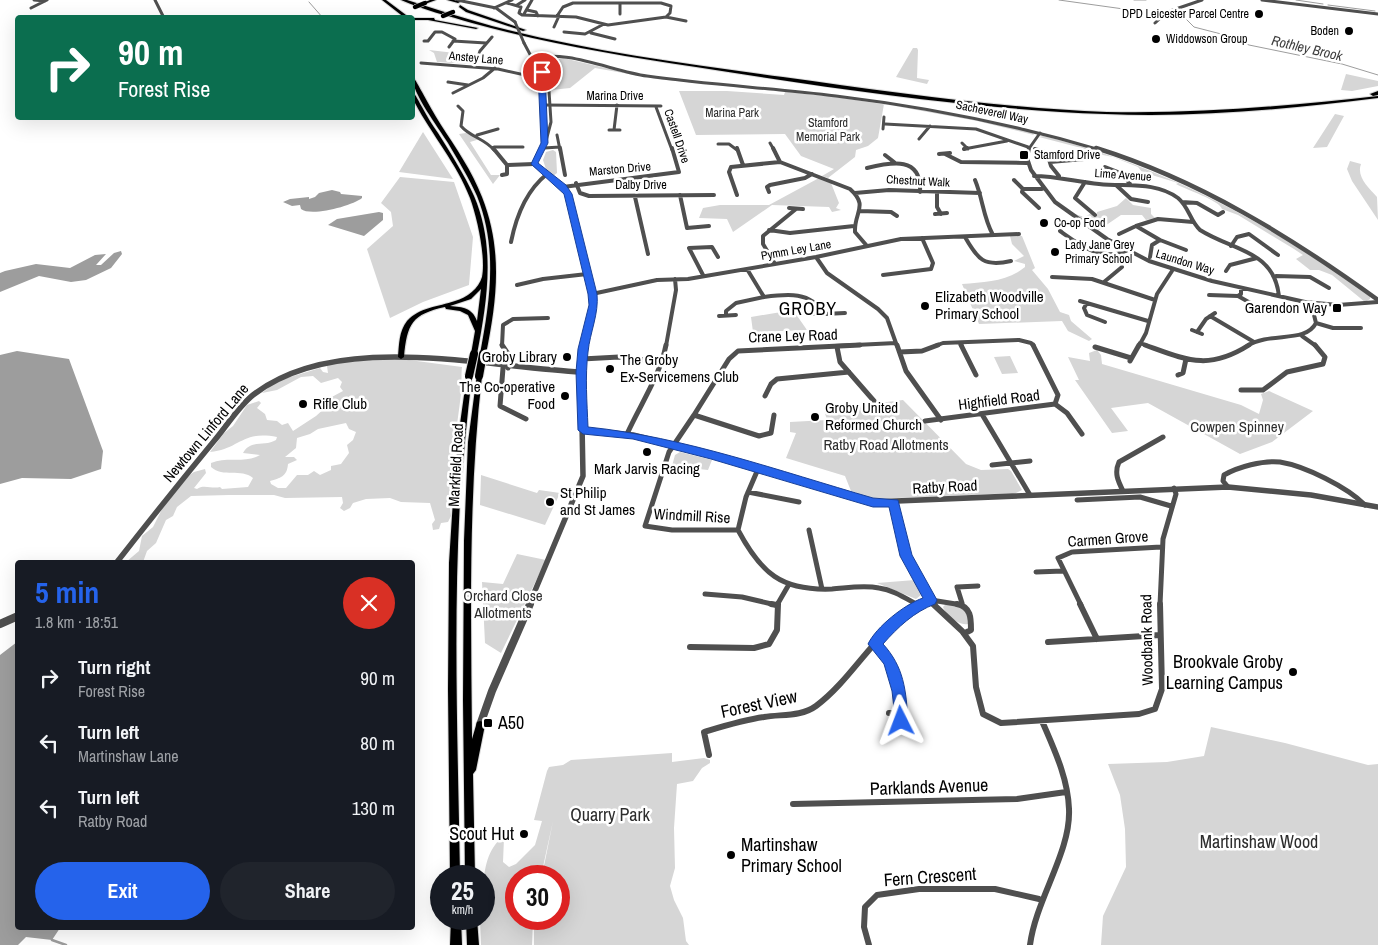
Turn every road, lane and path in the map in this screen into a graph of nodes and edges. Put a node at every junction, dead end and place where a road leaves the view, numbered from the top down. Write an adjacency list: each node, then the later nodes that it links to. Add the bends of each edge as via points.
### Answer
1 (34, 0): 2 (street)
2 (46, 0): 19 (street)
3 (155, 0): 27 (street)
4 (384, 0): 22 (highway)
5 (403, 0): 53 (highway, via 508,31)
6 (410, 0): 50 (highway, via 480,21)
7 (434, 0): 30 (highway, bridge, via 406,11)
8 (449, 0): 15 (highway)
9 (512, 0): 14 (street)
10 (525, 0): 17 (street)
11 (532, 0): 23 (street)
12 (1202, 0): 37 (street, via 1166,13)
13 (1262, 0): 26 (street)
14 (507, 2): 17 (street); 20 (street)
15 (460, 3): 20 (street); 35 (highway, bridge, via 453,12); 50 (highway, via 515,27)
16 (620, 3): 25 (street); 32 (street, via 566,5); 33 (street, via 662,3 671,6)
17 (516, 5): 31 (street, via 521,7 518,13)
18 (27, 8): 19 (street)
19 (32, 8): 21 (street)
20 (494, 8): 52 (street, bridge, via 507,14 514,22)
21 (38, 9)
22 (396, 9): 28 (highway); 29 (highway)
23 (527, 10): 24 (street); 31 (street, via 536,12)
24 (524, 14)
25 (620, 14)
26 (1378, 14)
27 (162, 15)
28 (397, 15)
29 (403, 15)
30 (405, 15)
31 (538, 16): 32 (street)
32 (558, 16): 39 (street); 40 (street)
33 (666, 17): 36 (street); 39 (street, via 632,24)
34 (415, 19): 35 (highway)
35 (430, 20): 38 (highway); 53 (highway)
36 (686, 21)
37 (1155, 23)
38 (415, 24)
39 (604, 24): 42 (street)
40 (554, 26)
41 (564, 32): 42 (street, via 576,35)
42 (591, 33): 44 (street)
43 (492, 37): 49 (street)
44 (615, 40)
45 (424, 41): 46 (street)
46 (428, 41): 47 (street); 48 (street, via 439,31 454,37)
47 (435, 41)
48 (453, 41): 49 (street); 51 (street)
49 (486, 43): 60 (street)
50 (582, 44): 71 (highway, via 864,87 1063,108 1217,108)
51 (449, 47)
52 (526, 48): 54 (street); 56 (street)
53 (606, 51): 71 (highway, via 864,89 1061,110 1137,113 1214,111 1293,106)
54 (542, 55): 55 (street, Sacheverell Way); 56 (street); 57 (street, via 547,56)
55 (564, 58): 57 (street, Sacheverell Way); 89 (street, Sacheverell Way, via 636,75 865,100 948,113)
56 (532, 59): 58 (street)
57 (547, 60): 58 (street, Sacheverell Way); 74 (street)
58 (536, 61): 62 (street)
59 (421, 63): 60 (street, Anstey Lane)
60 (475, 66): 61 (street, Anstey Lane)
61 (495, 68): 63 (street, Anstey Lane); 67 (street)
62 (542, 72): 63 (street, Anstey Lane); 64 (street)
63 (528, 74): 64 (street, Anstey Lane)
64 (542, 79): 73 (street)
65 (415, 83): 313 (highway, Markfield Road, bridge, via 480,195 494,248 494,283 470,459 467,529)
66 (450, 84): 67 (street)
67 (468, 85): 68 (street)
68 (460, 91): 69 (street); 70 (street)
69 (453, 93)
70 (468, 93)
71 (1377, 94)
72 (415, 97): 193 (highway, Markfield Road, via 473,197 484,238)
73 (543, 105): 74 (street, Marina Drive); 84 (street)
74 (550, 105): 75 (street, Marina Drive); 85 (street)
75 (617, 105): 78 (street, Marina Drive); 87 (street)
76 (467, 106): 90 (street, via 460,107 464,118 461,126)
77 (662, 106): 78 (street, Marina Drive)
78 (656, 107): 117 (street, Castell Drive)
79 (884, 117): 80 (street)
80 (885, 124): 81 (street); 83 (street)
81 (930, 126): 92 (street, via 920,138); 93 (street, via 976,129)
82 (498, 129): 90 (street)
83 (882, 129)
84 (545, 130): 85 (street); 97 (street)
85 (551, 130): 97 (street)
86 (609, 130): 87 (street)
87 (614, 130): 88 (street)
88 (620, 130)
89 (1040, 133): 101 (street); 213 (street, Sacheverell Way, via 1135,162 1206,193 1295,244)
90 (476, 135): 98 (street)
91 (557, 135): 100 (street)
92 (927, 138)
93 (1008, 141): 95 (street, via 966,149); 101 (street)
94 (770, 143): 108 (street)
95 (962, 143)
96 (718, 144): 114 (street, via 736,148)
97 (544, 145): 100 (street); 112 (street)
98 (494, 146): 99 (street); 113 (street, via 496,154)
99 (523, 147)
100 (560, 147): 121 (street)
101 (1028, 147): 111 (street)
102 (1038, 149): 110 (street, via 1049,156)
103 (950, 153): 105 (street)
104 (939, 154): 105 (street)
105 (945, 154): 111 (street, via 961,162)
106 (888, 156): 109 (street)
107 (1084, 159): 110 (street)
108 (780, 162): 114 (street); 119 (street)
109 (894, 162): 115 (street); 136 (street, via 915,171 920,180)
110 (1050, 162): 123 (street)
111 (1027, 163): 122 (street, Laundon Way)
112 (534, 164): 113 (street); 118 (street)
113 (507, 165): 120 (street)
114 (743, 165): 141 (street, via 734,166 729,172)
115 (868, 168)
116 (1107, 169): 128 (street, via 1123,174)
117 (679, 172): 127 (street, Marston Drive)
118 (547, 174): 131 (street); 171 (street, via 536,181 512,231)
119 (812, 174): 132 (street); 137 (street)
120 (506, 175)
121 (565, 175)
122 (1034, 176): 123 (street, Lime Avenue); 134 (street, Laundon Way)
123 (1060, 176): 126 (street, Lime Avenue)
124 (975, 180): 139 (street)
125 (1014, 180): 133 (street)
126 (1085, 182): 130 (street, Lime Avenue); 153 (street, via 1075,198)
127 (576, 184): 131 (street, Marston Drive); 143 (street, Dalby Drive, via 582,196)
128 (1130, 184): 130 (street, Lime Avenue); 145 (street, Lime Avenue, via 1163,190)
129 (762, 185): 132 (street)
130 (1116, 185): 144 (street, via 1131,199)
131 (563, 187): 194 (street, via 568,194)
132 (767, 187): 135 (street)
133 (1023, 189): 134 (street); 149 (street, via 1022,194)
134 (1042, 189): 177 (street, Laundon Way, via 1064,211)
135 (769, 192)
136 (920, 192): 137 (street, Chestnut Walk); 138 (street, Chestnut Walk)
137 (855, 193): 150 (street, via 860,201)
138 (937, 193): 139 (street, Chestnut Walk); 155 (street)
139 (980, 193): 167 (street, via 984,219)
140 (714, 195): 142 (street, Dalby Drive)
141 (737, 195)
142 (680, 196): 143 (street, Dalby Drive); 161 (street)
143 (635, 197): 178 (street)
144 (1148, 202)
145 (1182, 202): 151 (street, Lime Avenue, via 1197,203 1218,215); 157 (street)
146 (788, 208): 147 (street)
147 (796, 208): 148 (street); 162 (street)
148 (803, 208)
149 (1039, 208)
150 (860, 211): 156 (street, via 892,211); 159 (street)
151 (1223, 212)
152 (947, 213): 155 (street)
153 (1094, 213)
154 (935, 214): 155 (street)
155 (940, 214)
156 (897, 216)
157 (1193, 222): 160 (street, via 1158,219); 175 (street, via 1206,234)
158 (709, 226): 161 (street)
159 (854, 226): 162 (street, via 833,225 788,234); 173 (street, via 857,238)
160 (1136, 226): 166 (street); 170 (street)
161 (687, 228): 164 (street)
162 (769, 230): 186 (street, via 763,244)
163 (1060, 231): 177 (street, via 1097,254 1112,256)
164 (688, 234)
165 (1019, 234): 167 (street, Pymm Ley Lane)
166 (1119, 234)
167 (993, 235): 168 (street, Pymm Ley Lane)
168 (965, 237): 169 (street, Pymm Ley Lane); 185 (street, via 978,259 989,264)
169 (922, 238): 173 (street, Pymm Ley Lane); 189 (street, via 933,263 930,269 885,274)
170 (1160, 240): 174 (street); 180 (street, via 1152,245 1150,256)
171 (511, 242)
172 (1185, 244): 174 (street)
173 (867, 246): 182 (street, Pymm Ley Lane)
174 (1180, 246): 176 (street)
175 (1231, 246): 179 (street, via 1236,237 1249,234); 183 (street)
176 (1186, 250)
177 (1126, 251): 191 (street, Laundon Way)
178 (648, 254)
179 (1278, 255)
180 (1157, 256)
181 (718, 257): 195 (street, via 712,247 689,248)
182 (816, 257): 186 (street, Pymm Ley Lane); 237 (street, via 829,274 884,313)
183 (1257, 258): 192 (street, via 1228,264); 197 (street)
184 (1011, 261): 185 (street)
185 (1005, 262): 187 (street)
186 (775, 264): 188 (street, Pymm Ley Lane)
187 (1009, 266)
188 (747, 269): 195 (street, Pymm Ley Lane); 210 (street)
189 (883, 269)
190 (1129, 269): 200 (street, via 1121,266)
191 (1172, 271): 203 (street, Laundon Way); 211 (street)
192 (1226, 271)
193 (486, 272): 216 (highway, via 474,295); 234 (highway, Markfield Road)
194 (587, 273): 199 (street); 201 (street); 206 (street)
195 (703, 276): 198 (street, Pymm Ley Lane)
196 (1054, 276): 200 (street, via 1077,275)
197 (1276, 276): 204 (street, via 1310,277); 209 (street)
198 (675, 279): 206 (street, Pymm Ley Lane); 246 (street, via 676,290)
199 (525, 281)
200 (1104, 282): 211 (street)
201 (517, 285)
202 (1334, 287): 204 (street)
203 (1241, 288): 208 (street); 209 (street, Laundon Way)
204 (1329, 288): 205 (street)
205 (1323, 289)
206 (592, 294): 244 (street, via 594,305)
207 (1209, 295): 208 (street)
208 (1238, 296): 217 (street)
209 (1279, 296): 214 (street, Laundon Way)
210 (764, 297): 220 (street, via 798,294 814,303); 223 (street, via 731,305)
211 (1155, 300): 226 (street)
212 (1080, 301): 215 (street)
213 (1378, 301): 214 (street, Laundon Way, via 1334,306)
214 (1311, 302): 228 (street)
215 (1087, 303): 226 (street); 227 (street, via 1084,312 1097,323)
216 (442, 308): 234 (highway, via 461,309 471,314); 243 (highway, via 422,312 409,322)
217 (1261, 309)
218 (845, 313): 220 (street)
219 (814, 314): 220 (street)
220 (824, 314)
221 (736, 315): 223 (street)
222 (719, 316): 223 (street)
223 (726, 316)
224 (538, 318): 225 (street); 229 (street); 247 (street, via 513,319 503,325 502,346 511,358)
225 (548, 318)
226 (1148, 321): 239 (street)
227 (1105, 322)
228 (1316, 323): 231 (street, via 1333,328); 235 (street)
229 (537, 324)
230 (1349, 324): 231 (street)
231 (1353, 328): 232 (street)
232 (1361, 328)
233 (1192, 330): 236 (street, via 1199,333 1212,314)
234 (478, 333): 315 (highway, Markfield Road, bridge, via 460,445 456,510)
235 (1302, 336): 236 (street, via 1270,337); 253 (street, via 1323,353 1323,364 1287,372 1267,388)
236 (1254, 342): 245 (street, via 1226,358)
237 (896, 343): 240 (street, Crane Ley Road); 242 (street)
238 (960, 343): 242 (street, Highfield Road, via 943,343 922,351); 250 (street); 257 (street, Highfield Road, via 1019,340 1031,343 1058,395)
239 (1140, 343): 241 (street, via 1131,359); 245 (street)
240 (837, 347): 249 (street, via 840,362); 258 (street, Crane Ley Road, via 738,351 729,359)
241 (1095, 347)
242 (900, 352): 261 (street, via 906,371)
243 (401, 357): 247 (street, Newtown Linford Lane); 289 (street, Newtown Linford Lane, via 338,360 312,365 279,378 258,391)
244 (582, 359): 246 (street, via 619,357); 248 (street)
245 (1186, 359): 251 (street)
246 (663, 362): 265 (street)
247 (505, 368): 248 (street, Newtown Linford Lane); 262 (street, via 500,406 524,418)
248 (581, 372): 264 (street)
249 (848, 372): 254 (street, via 835,376 777,379); 256 (street)
250 (976, 375)
251 (1183, 375)
252 (1241, 390): 253 (street)
253 (1253, 391): 255 (street)
254 (765, 396)
255 (1256, 396)
256 (874, 401)
257 (1055, 404): 260 (street, Highfield Road); 266 (street, via 1067,413)
258 (694, 415): 259 (street, via 759,436 771,433); 268 (street)
259 (774, 415)
260 (983, 416): 261 (street, Highfield Road); 270 (street)
261 (941, 420): 263 (street, Highfield Road)
262 (516, 421)
263 (925, 421)
264 (583, 430): 265 (street, Ratby Road); 310 (street, via 584,470 579,489)
265 (627, 434): 268 (street, Ratby Road)
266 (1082, 434)
267 (1163, 437): 275 (street, via 1149,448 1116,462 1116,480)
268 (673, 445): 272 (street, Ratby Road); 286 (street, Windmill Rise, via 644,526 672,530)
269 (1030, 461): 270 (street)
270 (1011, 463): 271 (street); 277 (street)
271 (992, 466)
272 (758, 468): 276 (street); 281 (street, Ratby Road, via 873,502)
273 (1228, 487): 274 (street, Ratby Road); 282 (street, Ratby Road, via 1310,495); 282 (street, via 1223,481 1229,472 1278,462 1328,482 1358,497)
274 (1174, 488): 275 (street, Ratby Road); 283 (street, Woodbank Road, via 1176,494)
275 (1123, 491): 277 (street, Ratby Road)
276 (748, 492): 279 (street); 286 (street)
277 (1030, 496): 281 (street, Ratby Road)
278 (1077, 500): 283 (street, via 1140,496)
279 (788, 501): 280 (street); 284 (street)
280 (799, 502)
281 (894, 503): 296 (street, via 906,556)
282 (1366, 505): 285 (street, Ratby Road)
283 (1171, 506): 288 (street, Woodbank Road)
284 (786, 508)
285 (1378, 508)
286 (738, 530): 292 (street, via 753,556 770,576)
287 (808, 530): 294 (street)
288 (1161, 548): 290 (street, Carmen Grove, via 1067,553 1058,558); 303 (street, Woodbank Road, via 1158,578)
289 (120, 560)
290 (1063, 570): 291 (street); 304 (street, Carmen Grove)
291 (1036, 572)
292 (788, 586): 294 (street); 298 (street)
293 (978, 586): 297 (street, via 957,587)
294 (822, 589): 299 (street, via 879,588)
295 (704, 594): 298 (street, via 742,597)
296 (930, 600): 297 (street); 299 (street); 302 (street)
297 (962, 604): 302 (street, via 968,608 972,618 971,630)
298 (777, 605): 307 (street, via 777,630 770,644 754,648)
299 (918, 605): 306 (street, via 895,622)
300 (15, 617): 301 (street)
301 (0, 624)
302 (966, 634): 309 (street, via 974,648 977,692 983,714 1001,723)
303 (1160, 635): 304 (street); 309 (street, Woodbank Road, via 1162,689 1155,709 1139,714)
304 (1097, 639): 305 (street)
305 (1048, 642)
306 (874, 644): 308 (street, via 890,661 900,691 901,718); 311 (street, Forest View, via 814,708 704,732)
307 (690, 647)
308 (889, 713)
309 (1042, 721): 312 (street)
310 (480, 725): 313 (highway)
311 (709, 755)
312 (1066, 792): 314 (street, Parklands Avenue, via 1018,799); 317 (street, via 1069,820 1059,857)
313 (468, 798): 316 (highway, Markfield Road)
314 (793, 804)
315 (455, 865)
316 (470, 865)
317 (1040, 900): 322 (street, Fern Crescent, via 995,889 919,889 877,895 865,907 864,927); 323 (street)
318 (456, 930): 320 (highway)
319 (472, 930): 321 (highway)
320 (456, 945)
321 (473, 945)
322 (869, 945)
323 (1030, 945)

